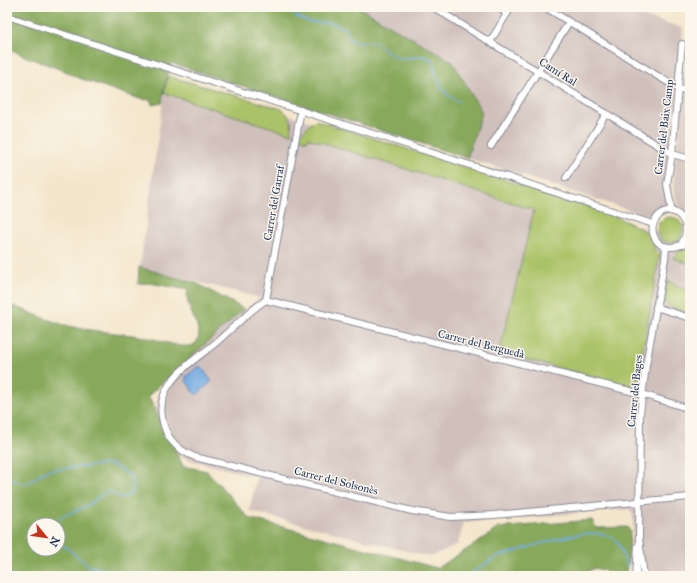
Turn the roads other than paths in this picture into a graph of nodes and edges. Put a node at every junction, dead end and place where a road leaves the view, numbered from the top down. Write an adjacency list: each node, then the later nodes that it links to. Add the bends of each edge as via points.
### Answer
1 (433, 7): 8 (street, Camí Ral)
2 (498, 7): 5 (street)
3 (512, 7): 5 (street)
4 (545, 7): 7 (street)
5 (507, 14): 8 (street)
6 (7, 16): 13 (street)
7 (569, 22): 10 (street); 11 (street)
8 (490, 42): 10 (street, Camí Ral)
9 (682, 44): 11 (street, Carrer del Baix Camp)
10 (537, 71): 14 (street, Camí Ral); 15 (street)
11 (679, 89): 12 (street); 16 (street, Carrer del Baix Camp)
12 (690, 92)
13 (301, 110): 20 (street); 25 (street, Carrer del Garraf)
14 (606, 114): 16 (street, Camí Ral); 18 (street)
15 (491, 146)
16 (672, 154): 17 (street, Camí Ral); 19 (street, Carrer del Baix Camp, via 667,184 671,207)
17 (690, 159)
18 (566, 178)
19 (669, 211): 20 (street, via 659,215); 21 (street, via 683,216)
20 (653, 224): 24 (street, via 652,230 656,241)
21 (689, 231): 23 (street)
22 (690, 243): 23 (street)
23 (681, 244): 24 (street)
24 (666, 247): 26 (street, Carrer del Bages)
25 (266, 300): 28 (street, Carrer del Berguedà); 31 (street, Carrer del Solsonès, via 178,373 166,389 161,409 163,424 173,442 186,453 425,514 494,516)
26 (656, 308): 27 (street); 28 (street, Carrer del Bages)
27 (690, 318)
28 (642, 394): 29 (street, Carrer del Berguedà); 31 (street, Carrer del Bages)
29 (690, 409)
30 (690, 497): 31 (street, Carrer del Solsonès)
31 (639, 502): 32 (street, Carrer del Bages)
32 (639, 539): 33 (street, Carrer del Bages); 34 (street, Carrer del Bages)
33 (636, 576)
34 (644, 576)

